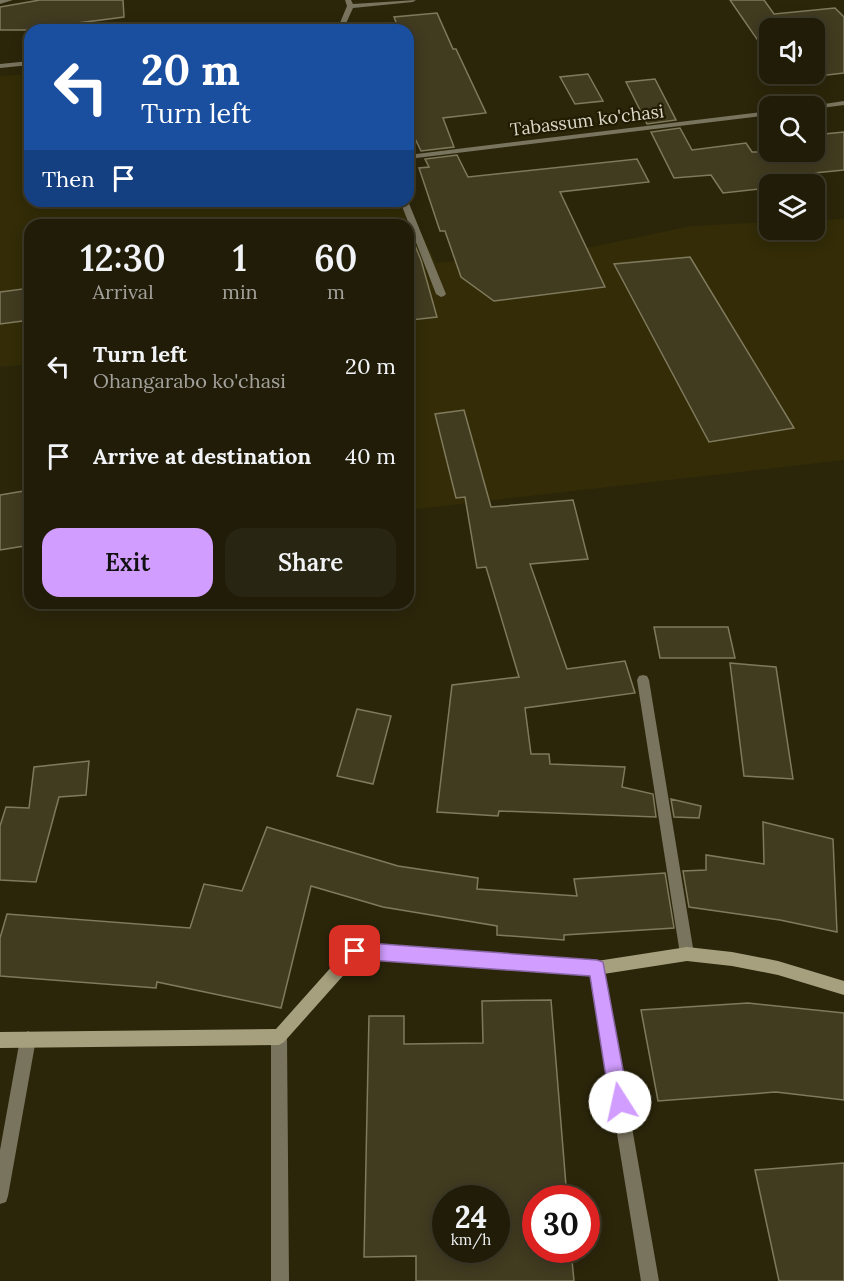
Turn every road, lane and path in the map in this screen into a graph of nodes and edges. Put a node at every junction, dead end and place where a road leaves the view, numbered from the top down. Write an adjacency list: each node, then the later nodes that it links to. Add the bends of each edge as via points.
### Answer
1 (10, 0): 3 (street)
2 (413, 0): 4 (street)
3 (0, 2)
4 (349, 3): 5 (street)
5 (342, 24)
6 (24, 64): 7 (street)
7 (0, 66)
8 (844, 104): 9 (street)
9 (825, 106)
10 (759, 113): 11 (street, Tabassum ko'chasi)
11 (414, 156)
12 (414, 226): 13 (street)
13 (441, 294)
14 (643, 680): 15 (street)
15 (687, 954): 16 (street); 17 (street, via 778,968)
16 (597, 968): 18 (street, via 355,951); 23 (street)
17 (844, 988)
18 (279, 1037): 19 (street); 22 (street)
19 (28, 1039): 20 (street); 21 (street)
20 (0, 1040)
21 (0, 1196)
22 (280, 1281)
23 (650, 1281)

